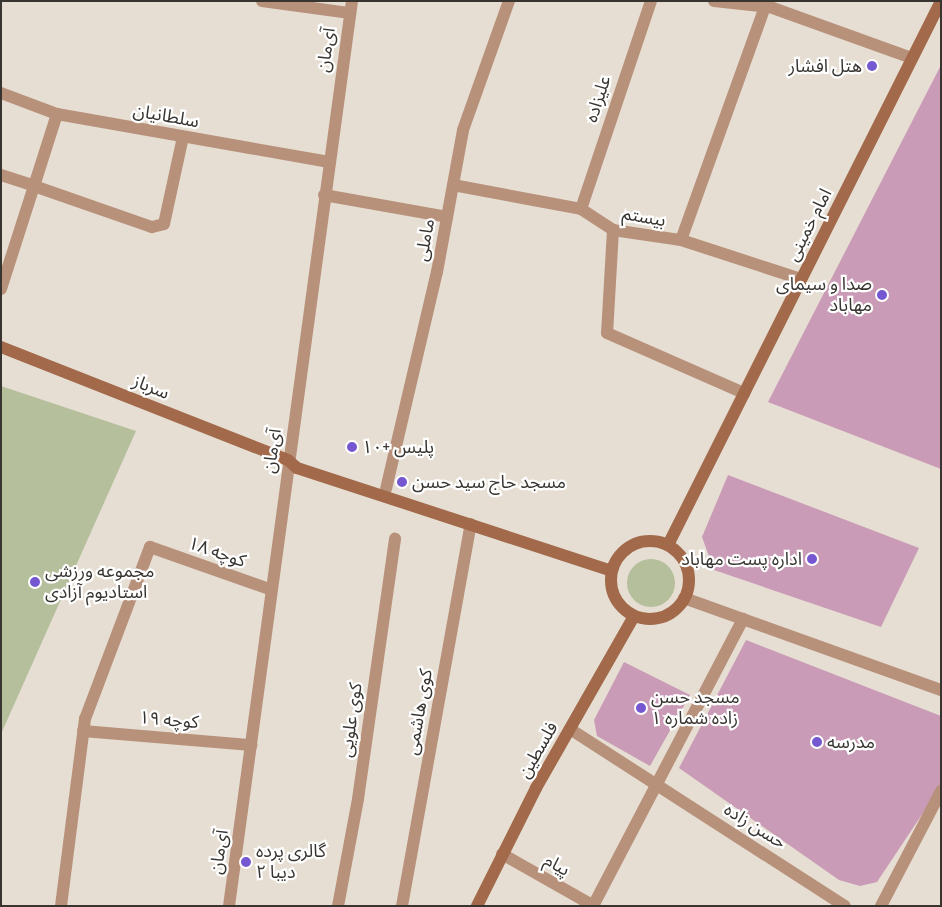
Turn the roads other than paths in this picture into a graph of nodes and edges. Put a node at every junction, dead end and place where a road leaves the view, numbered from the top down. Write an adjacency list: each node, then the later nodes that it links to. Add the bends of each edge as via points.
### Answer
1 (262, 1): 7 (street)
2 (509, 1): 14 (street, ماملی, via 463,130)
3 (651, 1): 17 (street, علیزاده)
4 (714, 1): 6 (street)
5 (941, 1): 8 (main road, امام خمینی)
6 (765, 4): 8 (street); 20 (street)
7 (351, 7): 12 (street, آی‌مان)
8 (912, 58): 21 (main road, امام خمینی)
9 (1, 93): 10 (street, سلطانیان)
10 (57, 114): 11 (street, سلطانیان); 15 (street)
11 (183, 137): 12 (street, سلطانیان); 15 (street, via 164,224 158,228)
12 (328, 162): 16 (street, آی‌مان)
13 (1, 175): 15 (street)
14 (453, 185): 17 (street, بیستم); 18 (street, ماملی)
15 (34, 186): 22 (street)
16 (324, 196): 18 (street); 25 (street, آی‌مان)
17 (581, 209): 19 (street, بیستم)
18 (447, 217): 26 (street, ماملی)
19 (613, 230): 20 (street, بیستم); 24 (street, via 607,333 611,338)
20 (681, 240): 21 (street, بیستم)
21 (801, 279): 24 (main road, امام خمینی)
22 (1, 289)
23 (1, 347): 25 (main road, سرباز)
24 (744, 393): 29 (main road, امام خمینی)
25 (288, 460): 26 (main road, via 300,460); 27 (main road, via 297,468); 31 (street, آی‌مان)
26 (386, 489): 30 (main road)
27 (471, 524): 30 (main road); 46 (street, کوی هاشمی)
28 (395, 539): 45 (street, کوی علویی, via 358,799)
29 (668, 545): 30 (main road, via 643,542 621,554); 32 (main road, via 678,553 689,575)
30 (613, 568): 33 (main road, via 612,588 616,600)
31 (272, 590): 37 (street, کوچه ۱۸, via 150,547); 38 (street, آی‌مان)
32 (684, 598): 33 (main road, via 668,614 651,618); 34 (street)
33 (634, 616): 36 (main road, فلسطین)
34 (742, 619): 35 (street); 39 (street)
35 (941, 690)
36 (570, 730): 39 (street, حسن زاده); 41 (main road, فلسطین)
37 (83, 731): 38 (street, کوچه ۱۹); 43 (street)
38 (251, 745): 44 (street, آی‌مان)
39 (658, 785): 42 (street, حسن زاده); 48 (street)
40 (941, 791): 50 (street)
41 (502, 854): 47 (main road, فلسطین); 48 (street, پیام)
42 (829, 901): 49 (street, حسن زاده)
43 (61, 906)
44 (229, 906)
45 (338, 906)
46 (402, 906)
47 (477, 906)
48 (593, 906)
49 (845, 906)
50 (881, 906)

